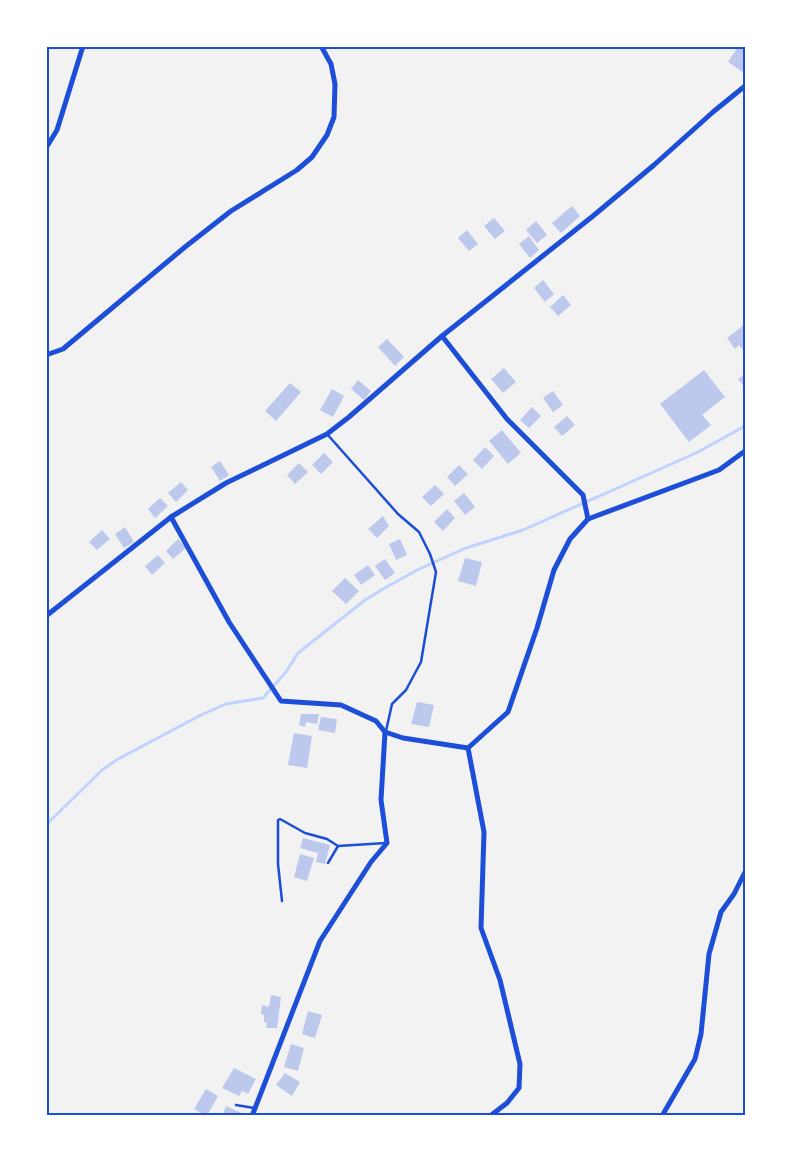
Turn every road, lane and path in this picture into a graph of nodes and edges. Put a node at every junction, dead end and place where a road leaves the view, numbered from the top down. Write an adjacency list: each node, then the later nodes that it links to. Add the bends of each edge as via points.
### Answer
1 (83, 46): 4 (street, via 57,130)
2 (321, 46): 6 (street, via 331,64 336,84 334,117 327,135 312,157 184,247 63,349)
3 (745, 86): 5 (street, via 593,216)
4 (46, 148)
5 (442, 336): 7 (street); 10 (street, via 507,419 583,495)
6 (46, 355)
7 (327, 434): 9 (street, via 226,482); 12 (lane, via 398,514 419,532 435,570 421,662 406,690 392,704)
8 (745, 451): 10 (street, via 719,470)
9 (171, 517): 11 (street); 12 (street, via 229,622 281,701 341,705 376,721)
10 (588, 519): 13 (street, via 570,539 554,570 508,712)
11 (46, 616)
12 (385, 732): 13 (street, via 402,738); 14 (street, via 381,800)
13 (468, 748): 22 (street, via 484,832 481,928 500,980 520,1064 519,1088)
14 (387, 843): 15 (lane); 20 (street, via 320,941)
15 (338, 846): 16 (lane); 18 (lane, via 305,833 280,818 278,864)
16 (328, 863)
17 (745, 872): 23 (street, via 721,912 709,954 701,1034 695,1059)
18 (282, 900)
19 (236, 1105): 20 (lane)
20 (255, 1108): 21 (street)
21 (252, 1116)
22 (490, 1116)
23 (662, 1116)

